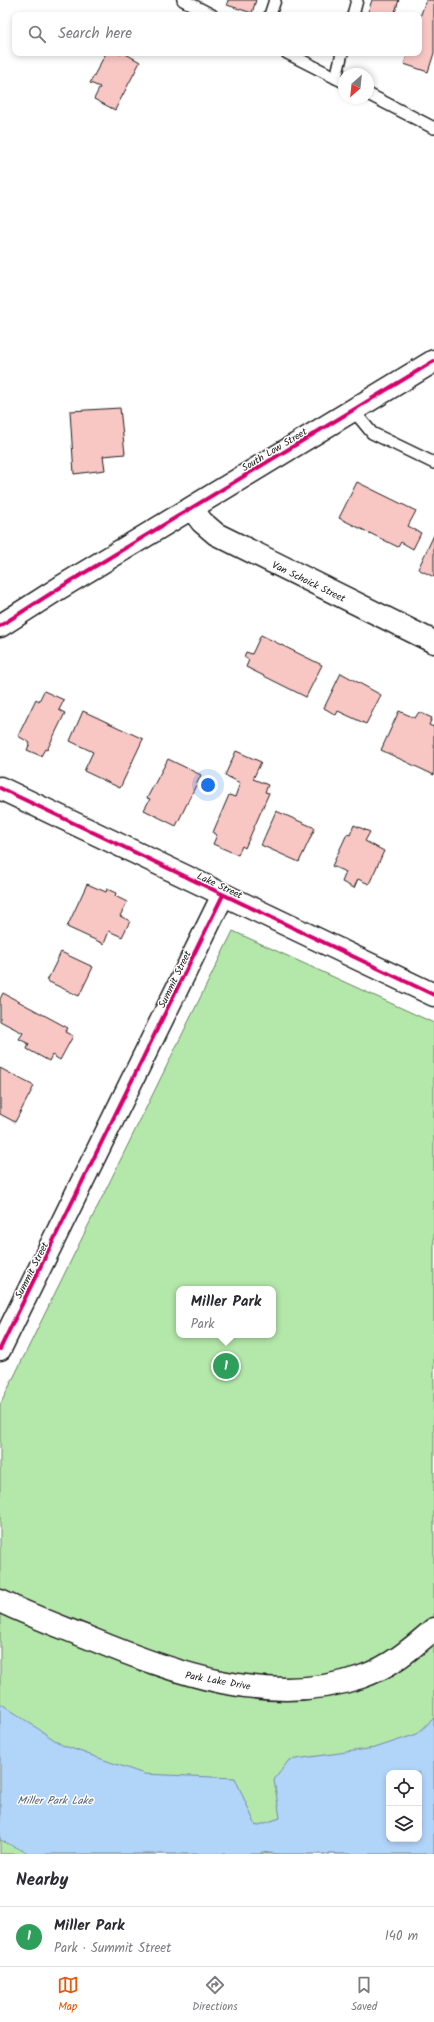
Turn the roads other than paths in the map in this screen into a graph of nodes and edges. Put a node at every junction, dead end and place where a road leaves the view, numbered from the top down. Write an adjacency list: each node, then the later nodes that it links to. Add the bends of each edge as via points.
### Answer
1 (183, 0): 4 (lane)
2 (275, 0): 5 (lane)
3 (357, 0): 6 (lane)
4 (206, 12)
5 (271, 12)
6 (354, 12)
7 (293, 56): 10 (lane)
8 (342, 56): 9 (lane)
9 (341, 68)
10 (338, 79)
11 (374, 97): 12 (lane)
12 (434, 126)
13 (434, 361): 14 (street, South Low Street)
14 (353, 410): 15 (lane, via 372,433); 16 (street, South Low Street)
15 (434, 463)
16 (192, 509): 17 (street, South Low Street); 18 (street, Van Schoick Street, via 216,534)
17 (0, 626)
18 (434, 642)
19 (0, 788): 20 (street, Lake Street)
20 (223, 895): 21 (street, Lake Street); 22 (street, Summit Street)
21 (434, 995)
22 (0, 1349)
23 (0, 1601): 24 (street, Park Lake Drive, via 148,1662 192,1676 233,1684 275,1688 323,1687 362,1677 404,1656)
24 (434, 1629)

